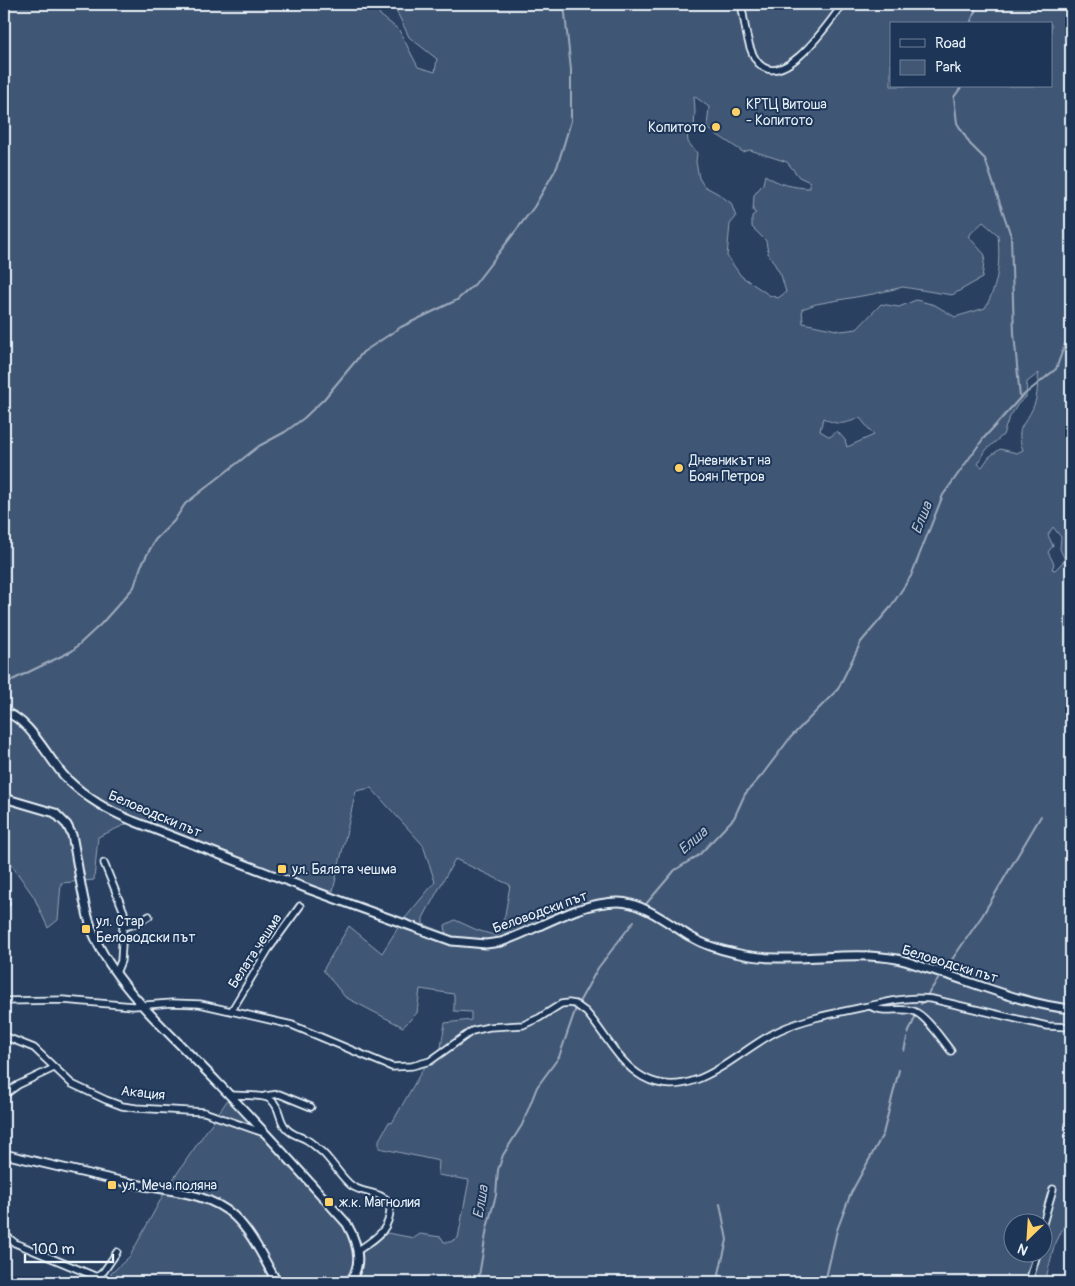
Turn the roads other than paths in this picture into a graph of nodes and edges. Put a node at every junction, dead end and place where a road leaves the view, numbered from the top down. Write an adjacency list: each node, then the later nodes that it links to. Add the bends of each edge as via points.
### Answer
1 (741, 4): 2 (street, via 754,58 763,67 776,69 800,57)
2 (844, 4)
3 (4, 712): 15 (street, Беловодски път, via 20,721 66,778 88,798 108,810 310,890 452,941 501,942 599,903 621,902 637,906 691,937 734,953 783,958 856,956 897,959 1015,997)
4 (4, 798): 11 (street, via 55,813 67,825 72,835 89,923)
5 (104, 863): 10 (street, via 124,912)
6 (4, 900): 8 (street)
7 (300, 906): 16 (street, Белата чешма, via 268,950)
8 (4, 908)
9 (149, 916): 10 (street)
10 (123, 927): 11 (street, via 121,961)
11 (116, 974): 13 (street)
12 (4, 1001): 13 (street, via 63,1000)
13 (143, 1005): 16 (street, via 187,1003); 22 (street)
14 (870, 1006): 16 (street, via 826,1015 779,1031 698,1080 674,1084 654,1082 634,1071 618,1055 595,1022 577,1005 569,1003 523,1025 476,1029 430,1061 412,1066 392,1066 292,1025); 17 (street, via 921,998 1047,1026); 19 (street, via 881,1010 913,1011 921,1015)
15 (1071, 1009)
16 (232, 1010)
17 (1071, 1028)
18 (4, 1036): 20 (street, Акация, via 34,1048)
19 (951, 1051)
20 (54, 1068): 21 (street); 25 (street, Акация, via 72,1084 122,1106 204,1112)
21 (4, 1095)
22 (230, 1096): 23 (street); 25 (street)
23 (264, 1096): 24 (street, via 279,1094); 30 (street, via 278,1106 285,1128 309,1141 354,1187 383,1196 390,1202 386,1228)
24 (311, 1107)
25 (266, 1133): 30 (street, via 347,1224)
26 (4, 1154): 34 (street, via 207,1200 232,1214 247,1230)
27 (1053, 1188): 28 (street)
28 (1046, 1214)
29 (4, 1234): 33 (street, via 15,1243)
30 (357, 1251): 35 (street, via 357,1265)
31 (117, 1252): 33 (street)
32 (1034, 1264): 36 (street)
33 (94, 1280)
34 (277, 1282)
35 (349, 1282)
36 (1029, 1282)

